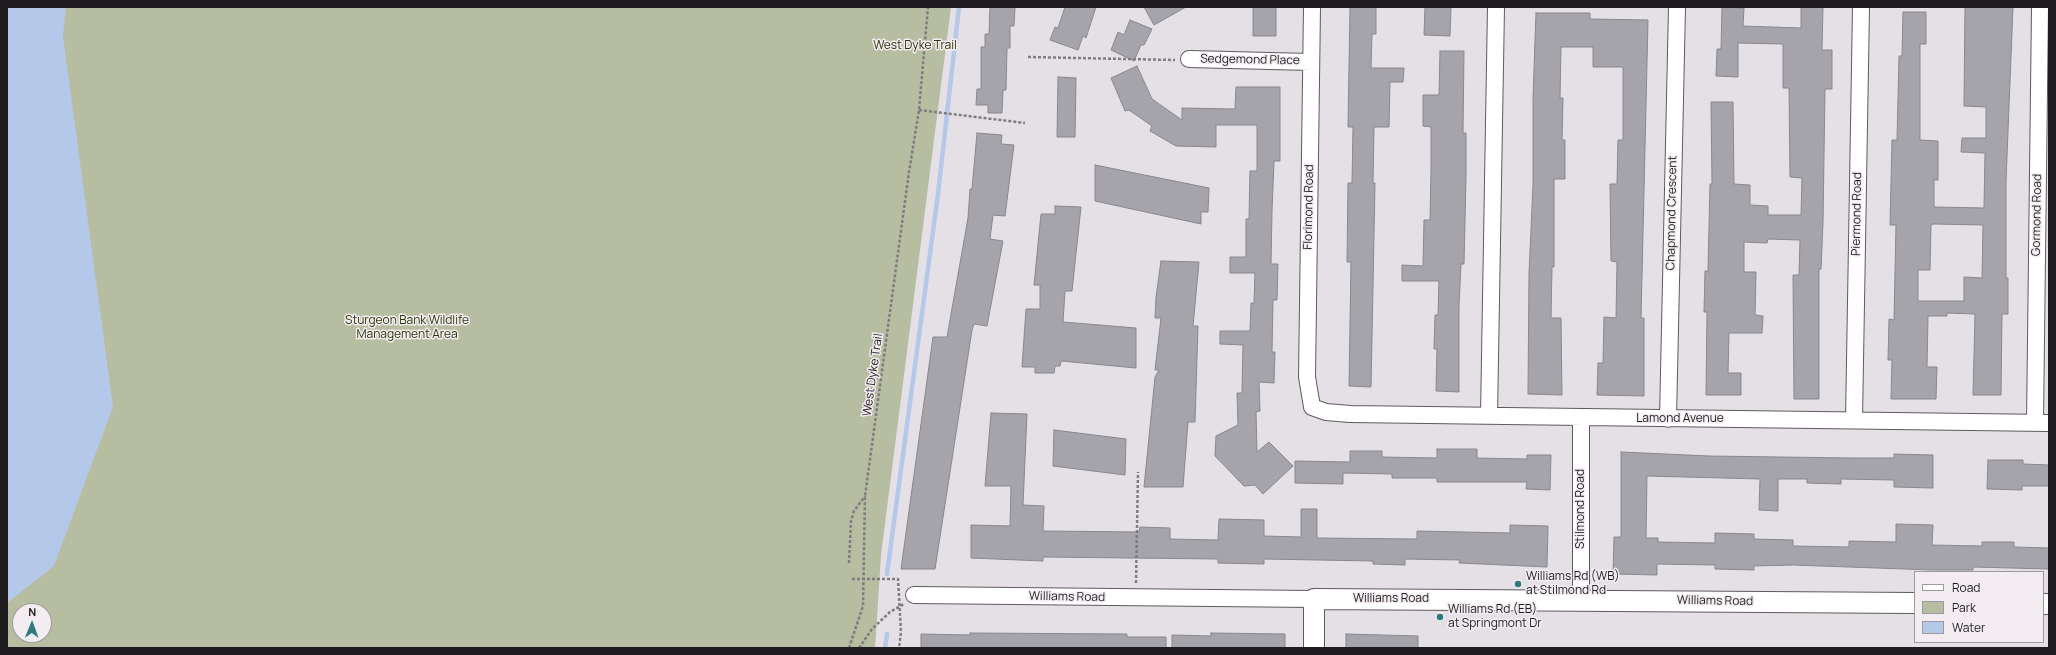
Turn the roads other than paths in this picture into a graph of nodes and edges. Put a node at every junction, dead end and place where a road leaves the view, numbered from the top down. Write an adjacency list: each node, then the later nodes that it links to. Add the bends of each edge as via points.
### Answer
1 (1312, 7): 7 (street, Florimond Road)
2 (1496, 7): 9 (street)
3 (1677, 7): 11 (street, Chapmond Crescent)
4 (1861, 7): 12 (street, Piermond Road)
5 (2040, 7): 13 (street, Gormond Road)
6 (1188, 59): 7 (street, Sedgemond Place)
7 (1311, 62): 8 (street, Florimond Road, via 1307,377)
8 (1312, 407): 9 (street, Lamond Avenue, via 1326,412 1350,414)
9 (1489, 416): 10 (street, Lamond Avenue)
10 (1581, 418): 11 (street, Lamond Avenue); 16 (street, Stilmond Road)
11 (1668, 420): 12 (street, Lamond Avenue)
12 (1854, 420): 13 (street, Lamond Avenue)
13 (2042, 423)
14 (914, 595): 15 (street, Williams Road)
15 (1314, 599): 16 (street, Williams Road); 18 (street)
16 (1581, 600): 17 (street, Williams Road)
17 (1914, 603)
18 (1314, 648)

